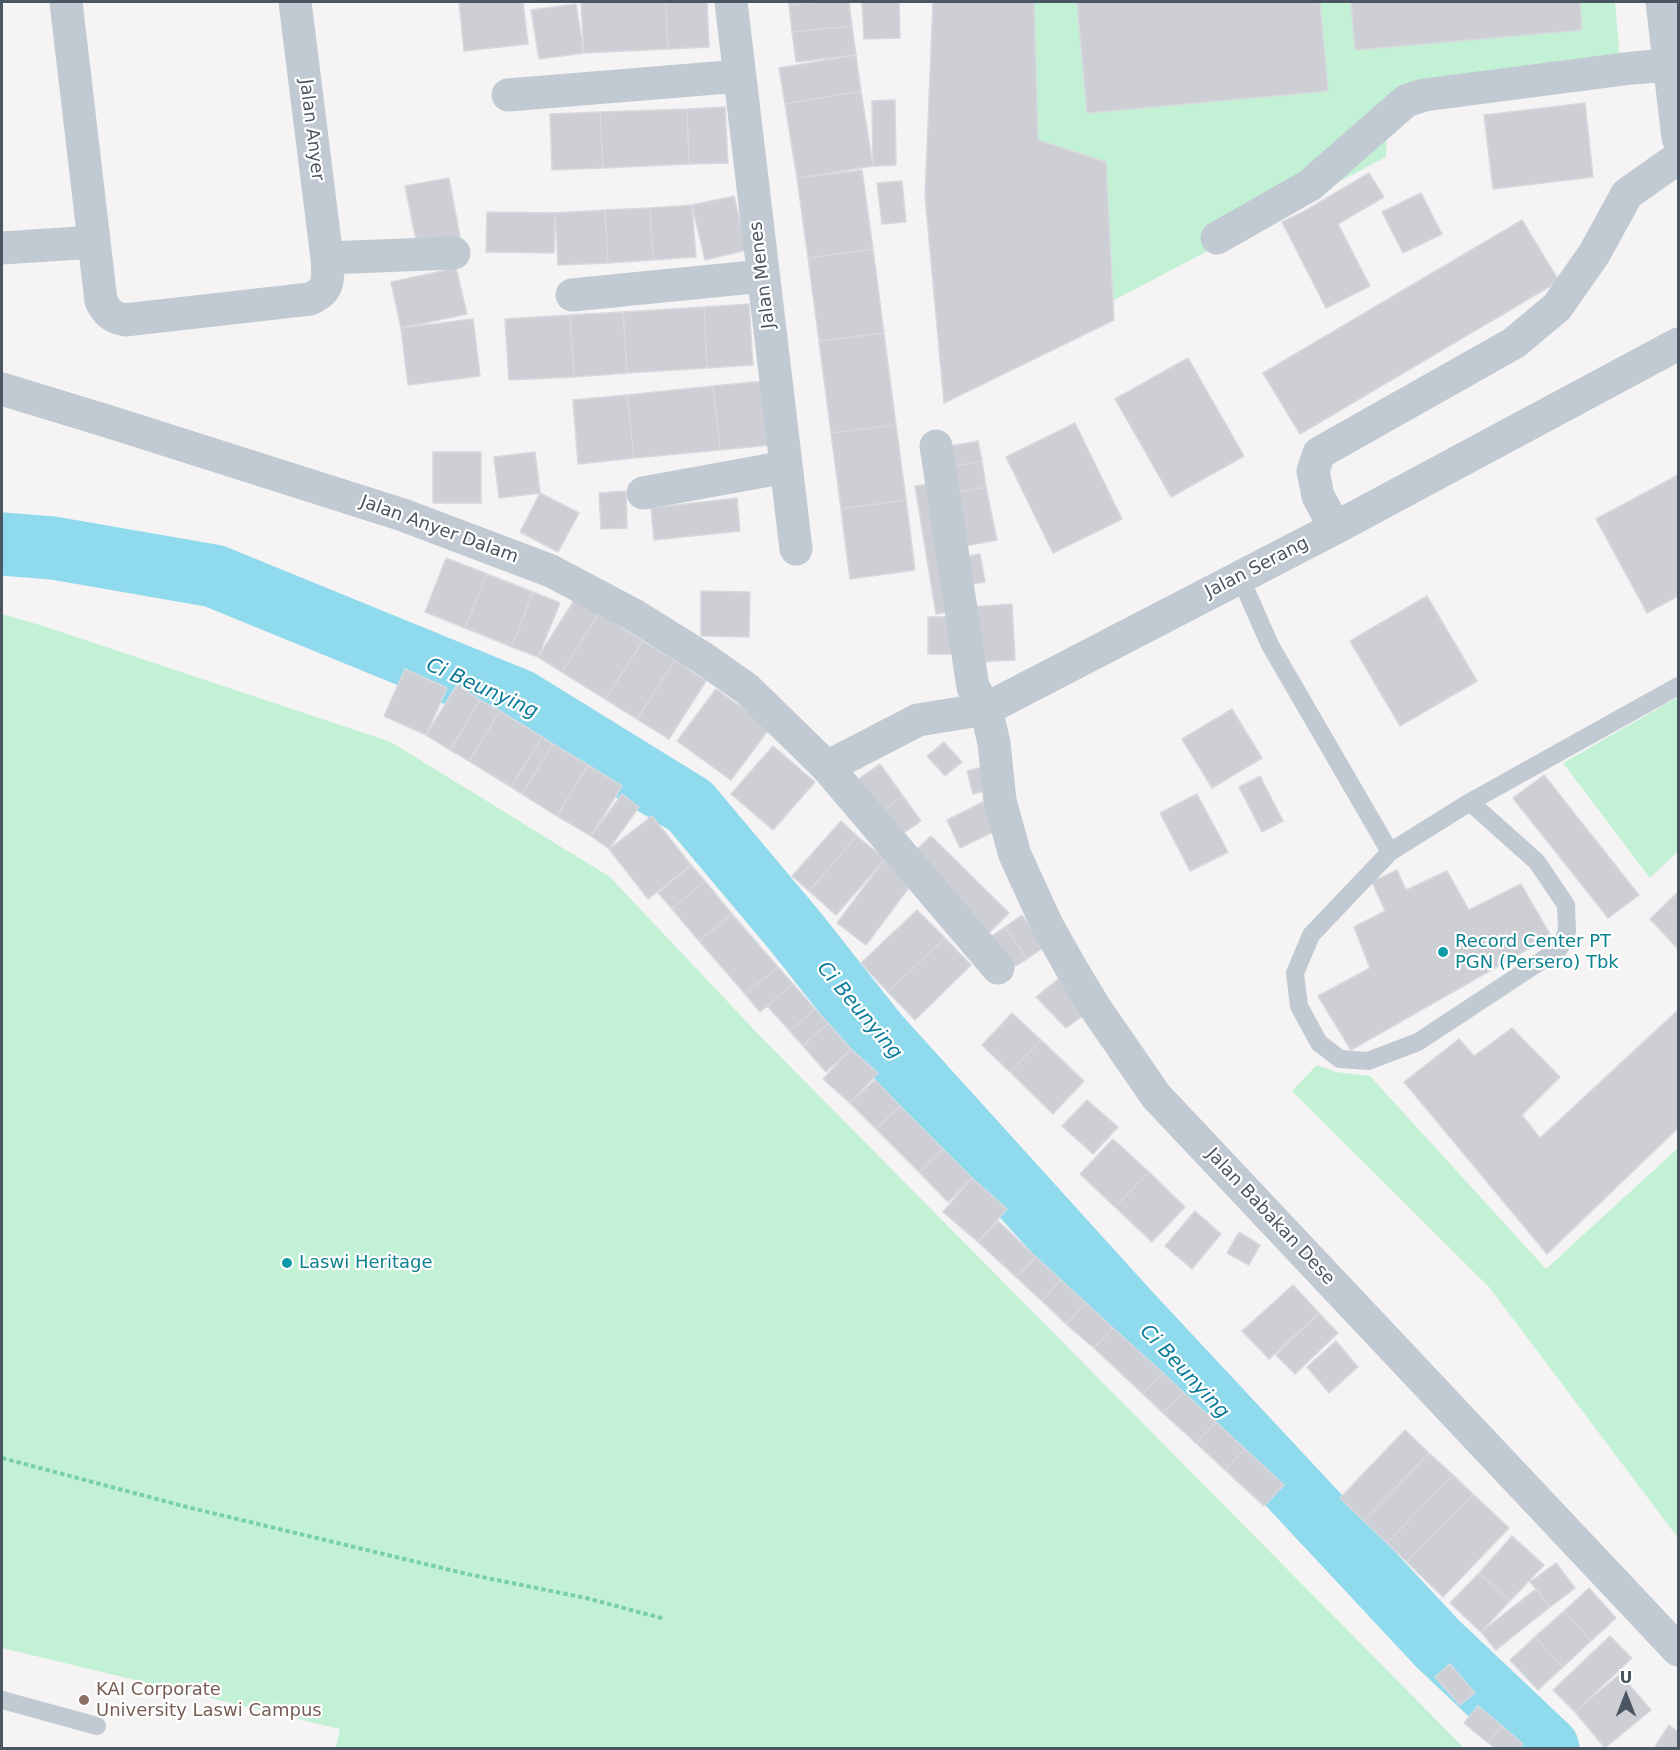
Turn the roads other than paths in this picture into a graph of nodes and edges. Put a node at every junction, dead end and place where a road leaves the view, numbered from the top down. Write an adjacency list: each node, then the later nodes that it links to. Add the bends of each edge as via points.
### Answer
1 (66, 2): 11 (street, Jalan Anyer)
2 (295, 2): 14 (street, Jalan Anyer)
3 (731, 2): 6 (street, Jalan Menes)
4 (1662, 2): 5 (street)
5 (1670, 65): 8 (street); 10 (street, via 1424,95 1406,101 1310,185)
6 (740, 76): 7 (street); 15 (street, Jalan Menes)
7 (508, 95)
8 (1678, 138)
9 (1678, 158): 22 (street, via 1627,194 1594,254 1557,307 1514,343 1319,453 1312,471 1318,496)
10 (1217, 238)
11 (94, 242): 12 (street); 14 (street, Jalan Anyer, via 101,301 107,312 125,320 310,299 324,290 328,281)
12 (2, 248)
13 (454, 253): 14 (street)
14 (327, 258)
15 (763, 276): 16 (street); 20 (street, Jalan Menes)
16 (572, 295)
17 (1678, 344): 22 (street, Jalan Serang)
18 (2, 389): 27 (street, Jalan Anyer Dalam, via 403,514 551,571 634,615 747,689)
19 (936, 446): 26 (street, Jalan Babakan Dese, via 973,687)
20 (786, 467): 21 (street); 23 (street, Jalan Menes)
21 (644, 493)
22 (1335, 528): 24 (street, Jalan Serang)
23 (796, 549)
24 (1240, 577): 26 (street, Jalan Serang); 29 (lane, via 1270,645)
25 (1678, 686): 28 (lane)
26 (986, 709): 27 (street, Jalan Serang, via 918,720); 31 (street, Jalan Babakan Dese, via 1000,801 1015,855 1070,966 1156,1096)
27 (827, 767): 30 (street, Jalan Anyer Dalam)
28 (1470, 802): 29 (lane); 29 (lane, via 1537,862 1566,905 1567,931 1559,949 1418,1042 1368,1061 1340,1059 1319,1043 1299,1006 1295,973 1311,935)
29 (1390, 852)
30 (998, 968)
31 (1678, 1650)
32 (2, 1700): 33 (lane)
33 (97, 1726)

